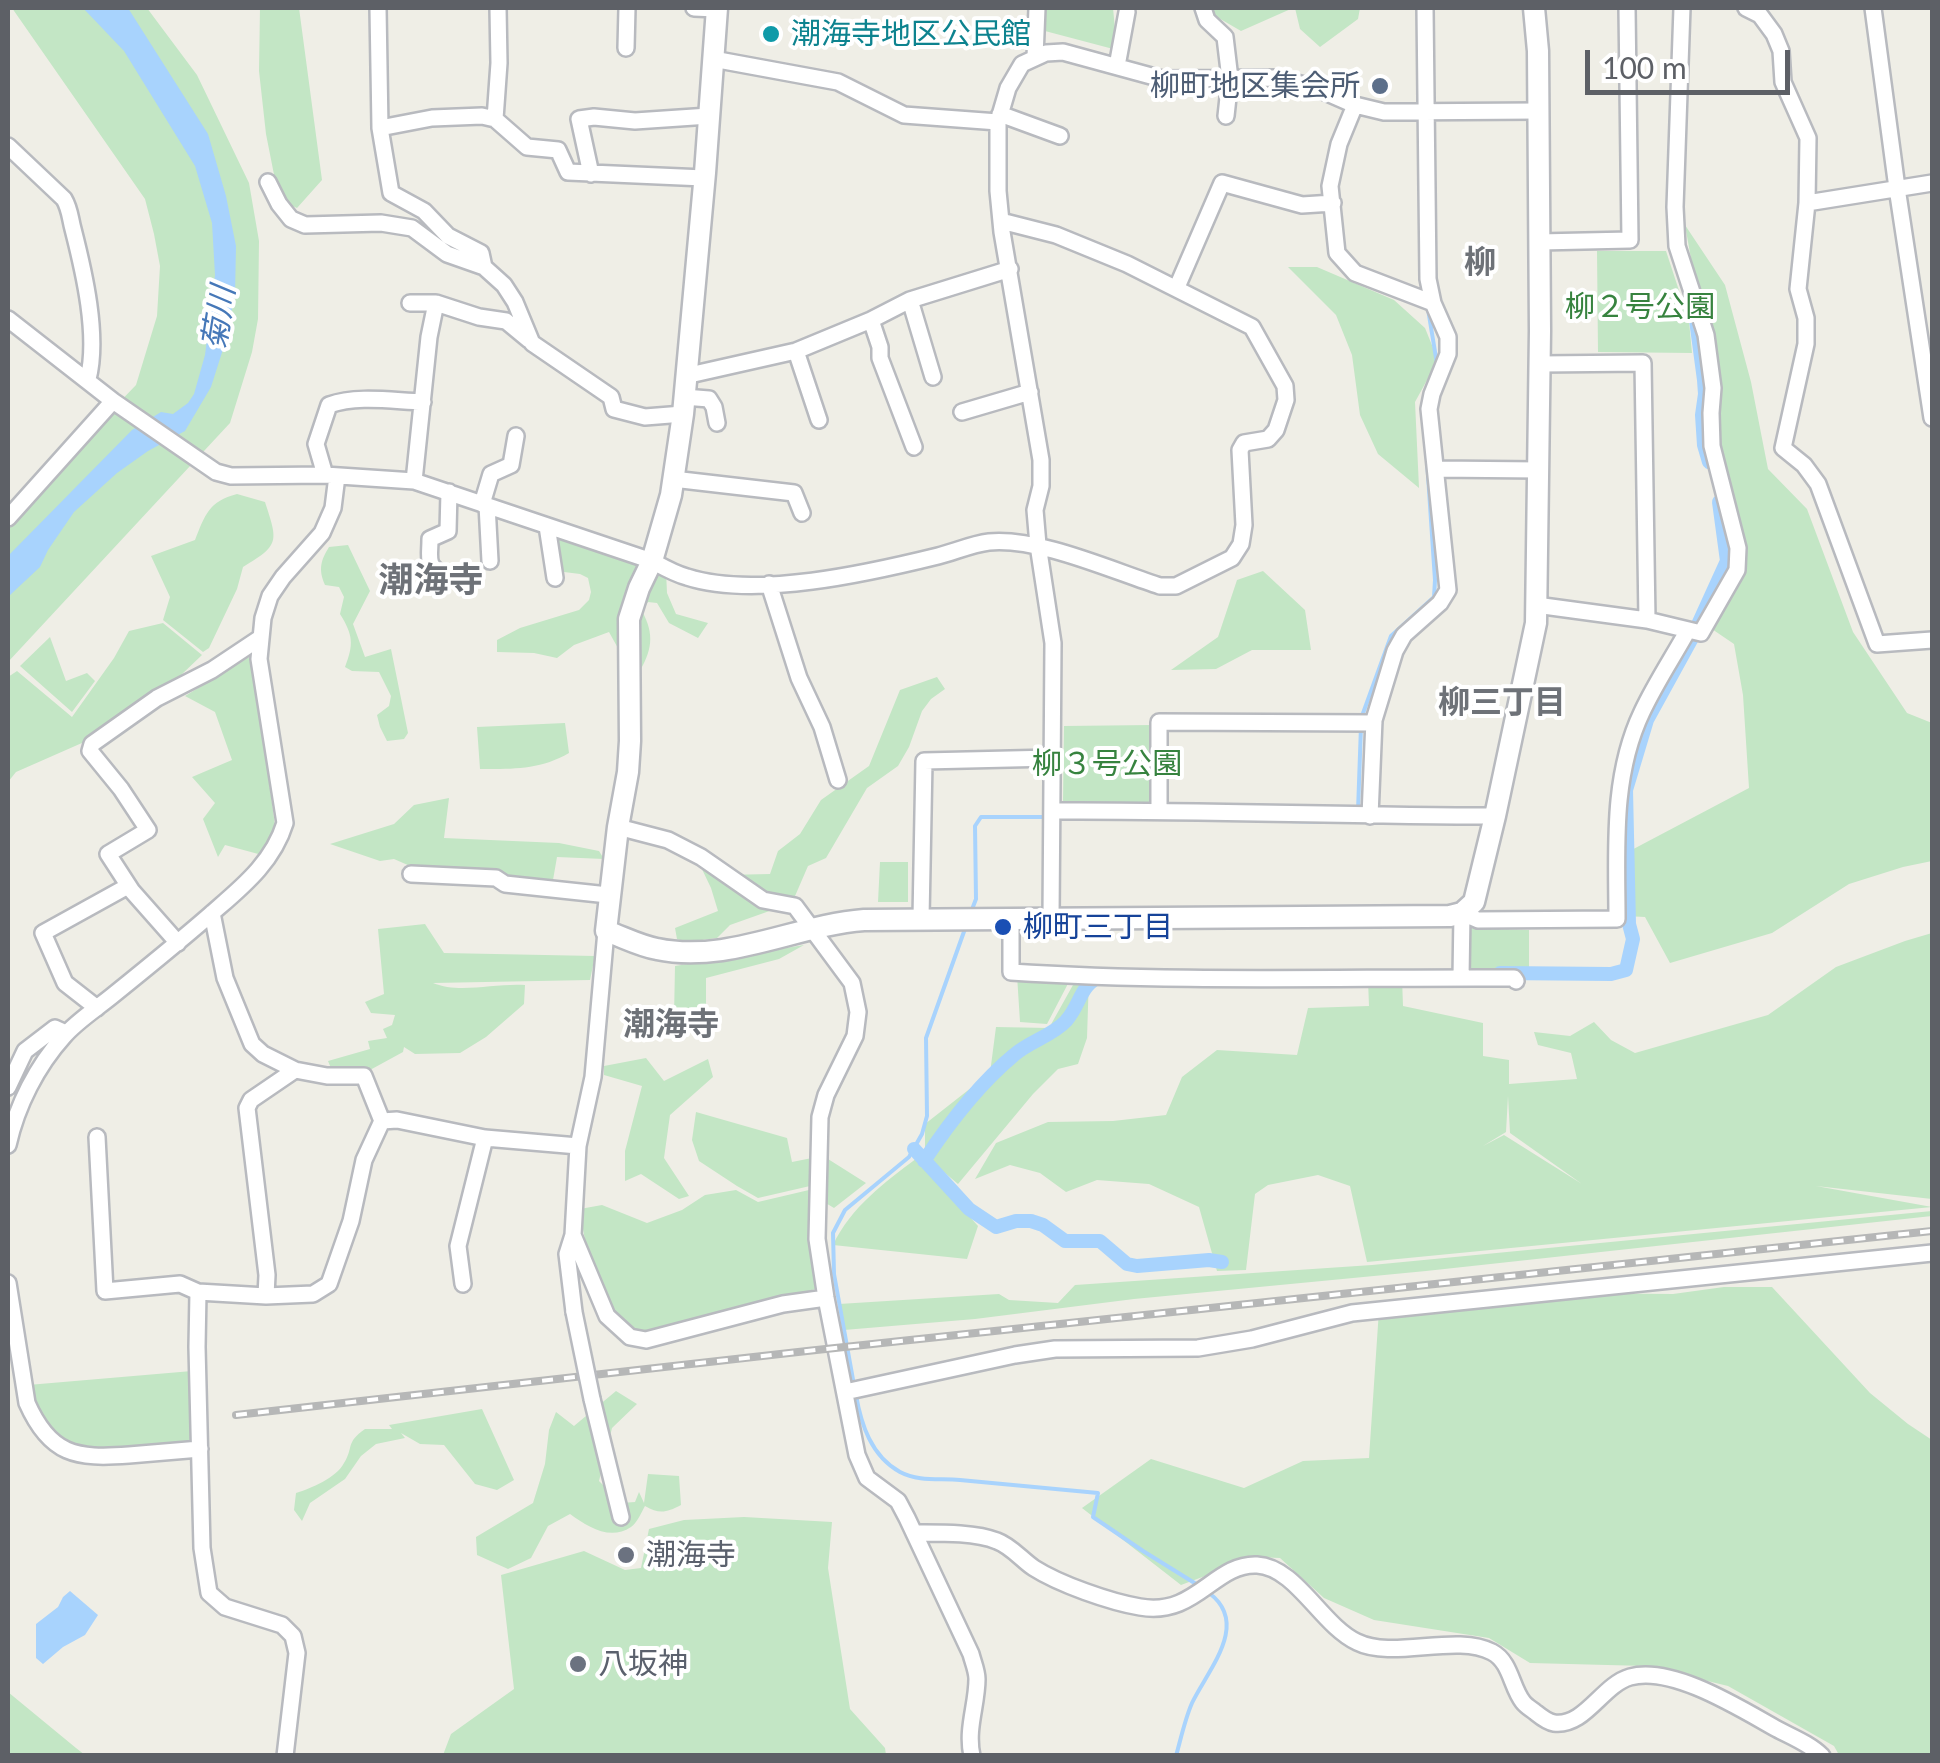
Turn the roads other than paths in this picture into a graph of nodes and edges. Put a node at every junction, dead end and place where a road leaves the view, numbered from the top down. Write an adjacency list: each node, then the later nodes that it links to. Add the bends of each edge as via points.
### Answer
1 (378, 8): 27 (street)
2 (498, 8): 26 (street)
3 (627, 8): 15 (street)
4 (694, 8): 5 (street)
5 (717, 8): 17 (street)
6 (1037, 8): 16 (street)
7 (1203, 8): 19 (street, via 1225,37)
8 (1426, 8): 22 (street)
9 (1536, 8): 21 (street)
10 (1626, 8): 38 (street, via 1630,240)
11 (1682, 8): 81 (street, via 1677,246 1706,335 1712,446 1738,548 1737,570 1701,633)
12 (1746, 8): 36 (street, via 1760,15 1781,51 1783,82 1808,138)
13 (1873, 8): 34 (street)
14 (1127, 12): 18 (street)
15 (626, 48)
16 (1034, 57): 18 (street, via 1063,52); 25 (street, via 1008,88)
17 (713, 58): 23 (street); 25 (street, via 838,82 904,115)
18 (1117, 66): 19 (street, via 1162,79)
19 (1230, 79): 20 (street, via 1277,78); 24 (street)
20 (1355, 105): 22 (street); 35 (street, via 1334,165)
21 (1538, 110): 22 (street); 38 (street)
22 (1425, 113): 44 (street)
23 (709, 116): 30 (street, via 578,119); 31 (street)
24 (1226, 116)
25 (999, 118): 28 (street); 37 (street)
26 (495, 119): 27 (street, via 432,118); 30 (street, via 527,147 558,150 568,172)
27 (380, 128): 39 (street, via 391,193 481,253)
28 (1060, 136)
29 (8, 146): 52 (street, via 70,207 89,310)
30 (591, 174): 31 (street)
31 (704, 178): 54 (street)
32 (268, 182): 39 (street, via 290,219 305,225 412,228 447,254)
33 (1932, 183): 34 (street)
34 (1897, 188): 36 (street); 58 (street)
35 (1332, 203): 41 (street, via 1302,205 1222,182); 44 (street, via 1338,253 1355,273)
36 (1807, 203): 83 (street, via 1798,289 1806,344 1783,448 1818,484 1877,644)
37 (1001, 221): 40 (street); 41 (street, via 1056,235)
38 (1540, 242): 50 (street)
39 (484, 267): 48 (street, via 515,302)
40 (1010, 269): 42 (street); 53 (street)
41 (1176, 288): 73 (street, via 1252,328 1285,386 1276,430 1240,450 1241,544 1232,558 1176,586)
42 (910, 300): 47 (street); 51 (street)
43 (410, 303): 45 (street)
44 (1433, 303): 63 (street, via 1448,336 1430,408)
45 (436, 304): 48 (street, via 506,321); 56 (street)
46 (8, 319): 52 (street)
47 (871, 320): 49 (street); 62 (street)
48 (532, 343): 54 (street, via 610,397 614,409 645,417)
49 (796, 350): 54 (street); 59 (street)
50 (1540, 364): 64 (street); 80 (street, via 1643,362)
51 (933, 377)
52 (88, 379): 55 (street)
53 (1030, 392): 57 (street); 73 (street, via 1041,460)
54 (684, 395): 60 (street, via 709,399); 66 (street)
55 (116, 402): 65 (street, via 216,472); 71 (street)
56 (422, 402): 65 (street, via 328,404 316,444); 67 (street)
57 (962, 412)
58 (1932, 418)
59 (818, 420)
60 (717, 423)
61 (516, 436): 69 (street, via 511,466 491,474)
62 (914, 447)
63 (1436, 469): 64 (street); 84 (street, via 1448,590 1395,651)
64 (1539, 470): 79 (street)
65 (331, 476): 67 (street); 82 (street, via 332,508 322,533 270,596)
66 (673, 479): 70 (street, via 794,493); 75 (street)
67 (414, 480): 68 (street)
68 (449, 492): 69 (street); 76 (street, via 448,531 430,539 430,565)
69 (485, 505): 72 (street); 74 (street)
70 (802, 513)
71 (8, 518)
72 (548, 526): 75 (street); 77 (street)
73 (1038, 546): 78 (street, via 989,542 840,578); 85 (street, via 1053,643)
74 (490, 560)
75 (652, 561): 78 (street, via 686,577); 91 (street, via 629,619 630,741)
76 (445, 575)
77 (555, 578)
78 (769, 584): 86 (street)
79 (1536, 605): 80 (street); 90 (street)
80 (1647, 620): 81 (street)
81 (1688, 630): 95 (street, via 1641,714 1623,768 1617,919 1478,920)
82 (260, 638): 93 (street, via 92,744 148,830 108,854); 96 (street, via 285,823 268,860)
83 (1932, 640)
84 (1374, 723): 87 (street, via 1159,722); 89 (street)
85 (1053, 758): 88 (street); 97 (street, via 924,760)
86 (838, 780)
87 (1159, 810): 88 (street); 89 (street)
88 (1053, 811): 99 (street)
89 (1370, 816): 90 (street)
90 (1495, 816): 95 (street, via 1474,902)
91 (618, 827): 94 (street); 100 (street, via 701,857 763,900 795,906)
92 (410, 874): 94 (street, via 496,878)
93 (128, 886): 102 (street); 105 (street, via 43,932 64,983)
94 (608, 895): 101 (street)
95 (1462, 912): 99 (street); 103 (street)
96 (212, 913): 102 (street); 107 (street, via 225,978 252,1044)
97 (921, 918): 98 (street); 100 (street)
98 (1012, 918): 99 (street); 103 (street, via 1011,972)
99 (1050, 918)
100 (812, 927): 101 (street, via 722,950 684,952); 120 (street, via 852,983 858,1012 855,1036 820,1117 816,1240)
101 (606, 931): 113 (street, via 594,1077)
102 (178, 943): 105 (street)
103 (1461, 978): 104 (street)
104 (1516, 980)
105 (98, 1008): 106 (street)
106 (66, 1033): 108 (street, via 55,1028 25,1050); 112 (street, via 30,1084)
107 (295, 1070): 109 (street, via 364,1076); 119 (street, via 247,1108)
108 (8, 1087)
109 (382, 1122): 111 (street); 119 (street, via 364,1160 329,1284 313,1294)
110 (97, 1137): 117 (street, via 105,1291 180,1284)
111 (484, 1138): 113 (street); 116 (street, via 458,1246)
112 (8, 1144)
113 (578, 1146): 114 (street)
114 (573, 1236): 120 (street, via 608,1316 630,1337 646,1340); 123 (street, bridge, via 568,1254 574,1312)
115 (1932, 1253): 121 (street, via 1352,1313 1198,1348 1055,1349)
116 (462, 1284)
117 (198, 1292): 119 (street); 122 (street)
118 (8, 1293): 122 (street, via 26,1403 56,1445 98,1458)
119 (266, 1296)
120 (826, 1298): 121 (street)
121 (845, 1392): 124 (street, via 867,1478 898,1501)
122 (200, 1449): 125 (street, via 209,1593 225,1607 282,1625 293,1636 297,1653)
123 (621, 1517)
124 (914, 1532): 126 (street, via 971,1654 977,1678); 127 (street, via 997,1541 1059,1583 1141,1608 1180,1605 1239,1566 1258,1565 1279,1571 1358,1643 1492,1652 1507,1667 1522,1702 1556,1724 1576,1718 1628,1677 1647,1674 1715,1694)
125 (285, 1756)
126 (972, 1756)
127 (1822, 1756)

